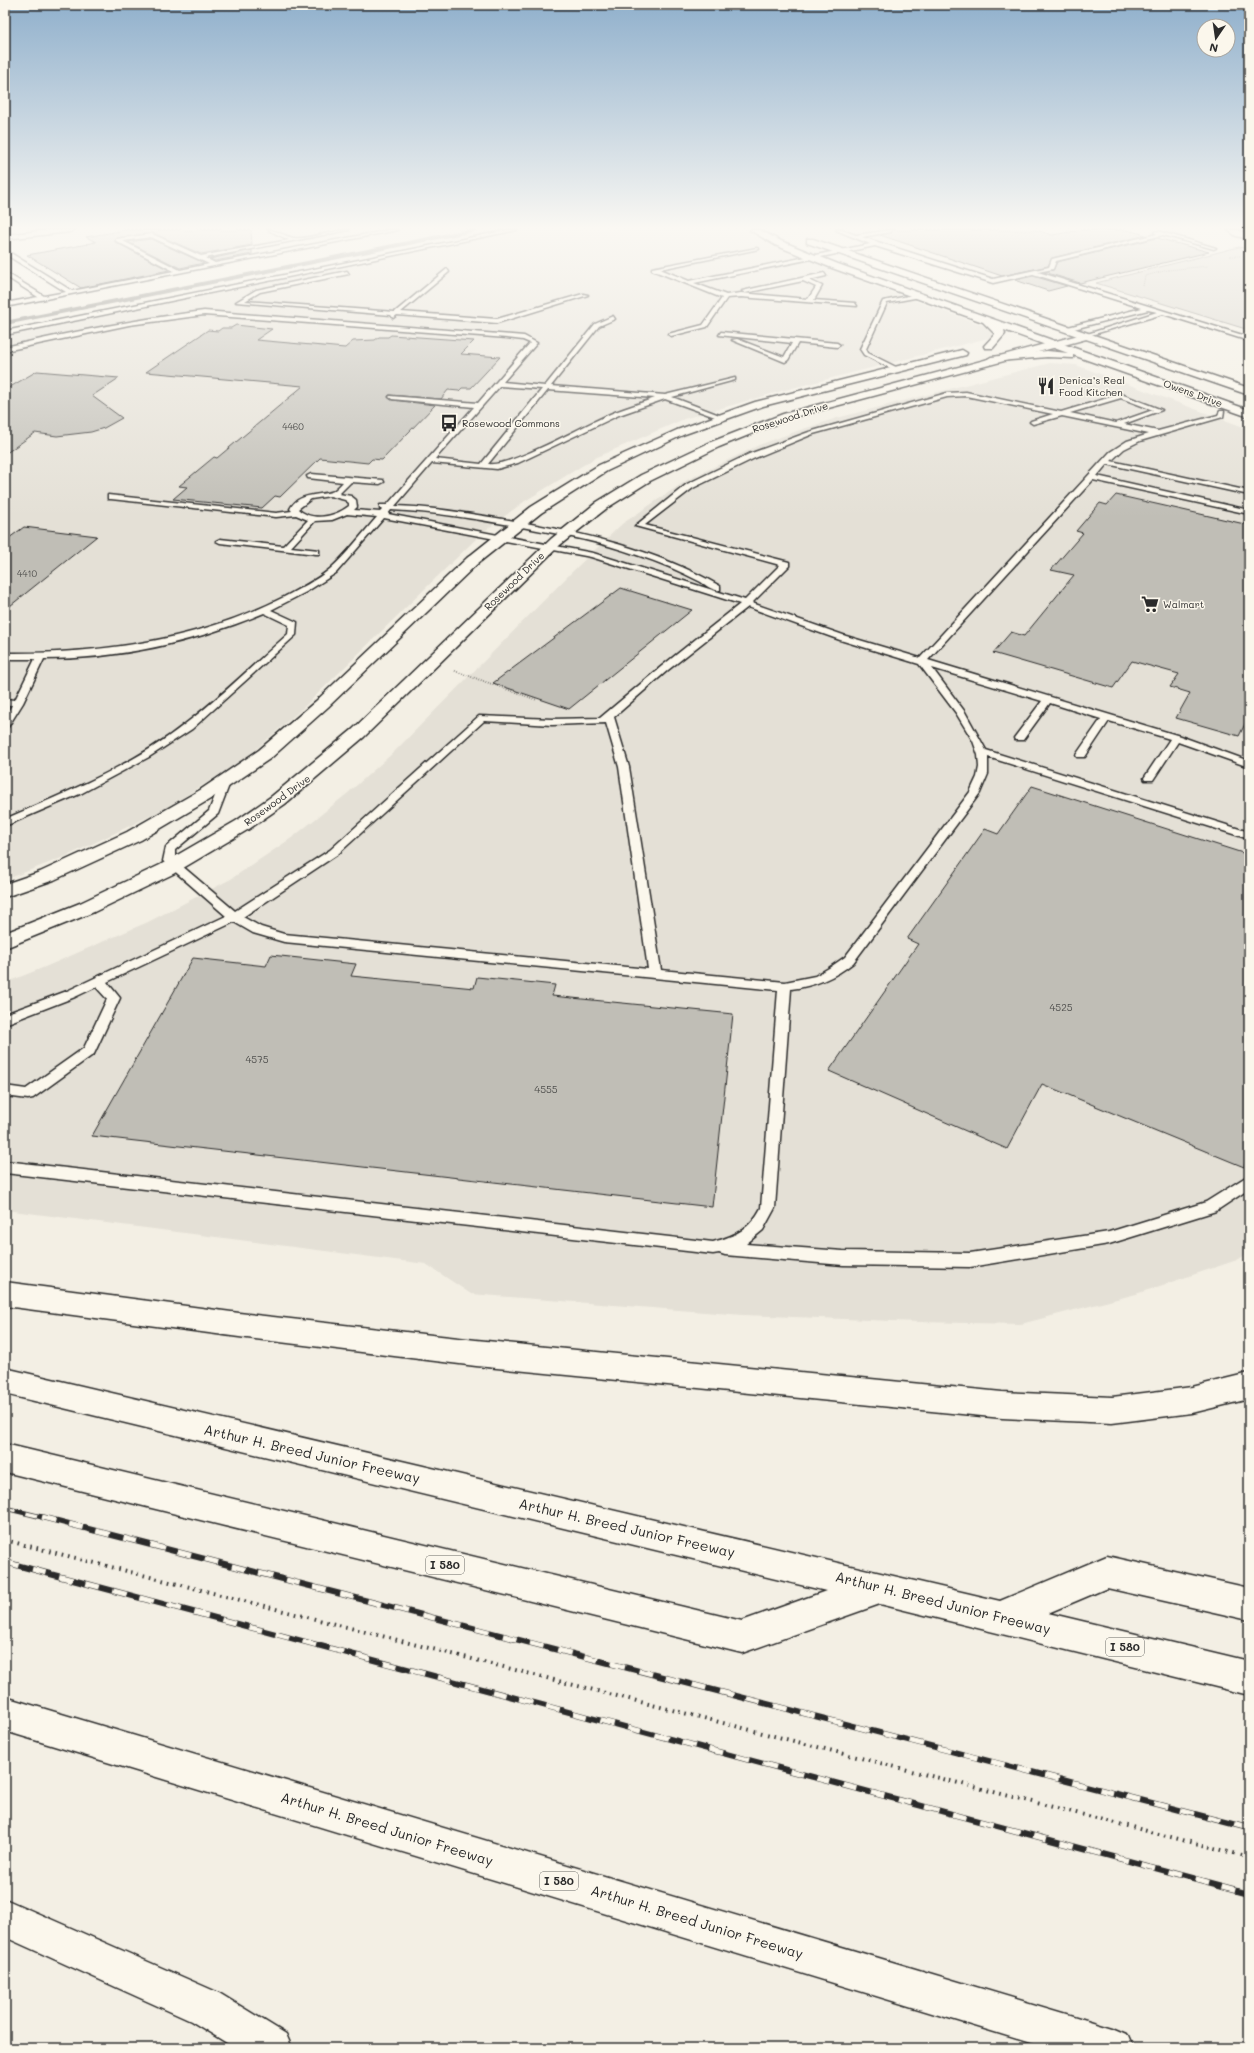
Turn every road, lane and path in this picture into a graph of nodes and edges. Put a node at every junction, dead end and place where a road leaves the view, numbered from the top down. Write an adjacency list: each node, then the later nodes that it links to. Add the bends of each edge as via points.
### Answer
1 (41, 326): 16 (lane)
2 (116, 326): 25 (lane)
3 (365, 326): 13 (lane)
4 (595, 326): 31 (lane)
5 (705, 326): 15 (lane)
6 (874, 326): 28 (lane, via 863,349 866,354)
7 (994, 326): 24 (main road, via 1000,334)
8 (1003, 326): 18 (main road, Owens Drive)
9 (1057, 326): 14 (main road, Owens Drive)
10 (1078, 326): 14 (lane)
11 (1119, 326): 19 (lane)
12 (1207, 326): 20 (lane)
13 (380, 327): 30 (lane, via 524,338 534,343)
14 (1066, 329): 18 (main road, Rosewood Drive); 19 (main road, Owens Drive)
15 (712, 331): 17 (lane); 21 (lane); 21 (lane, via 785,360)
16 (5, 333)
17 (671, 334)
18 (1032, 336): 22 (main road, Owens Drive); 24 (main road, Rosewood Drive)
19 (1086, 336): 22 (main road, Rosewood Drive); 32 (main road, Owens Drive)
20 (1249, 339)
21 (796, 341): 23 (lane)
22 (1054, 344): 26 (main road, Rosewood Drive); 27 (main road, Owens Drive)
23 (837, 345)
24 (981, 348): 28 (main road, Rosewood Drive)
25 (5, 349)
26 (990, 360): 27 (main road, via 1047,354); 65 (main road, Rosewood Drive, via 795,414 740,433 684,457 644,479 601,506)
27 (1104, 362): 37 (main road, Owens Drive)
28 (896, 369): 42 (main road, Rosewood Drive, via 759,404)
29 (733, 379): 34 (lane)
30 (498, 384): 31 (lane); 35 (lane)
31 (545, 388): 34 (lane); 49 (lane)
32 (1249, 392)
33 (392, 397): 35 (lane)
34 (665, 397): 42 (lane); 49 (lane, via 617,414 515,461 494,467)
35 (479, 405): 47 (lane)
36 (1249, 406): 37 (main road)
37 (1234, 408): 39 (lane); 41 (main road, Owens Drive)
38 (1209, 412): 39 (lane)
39 (1222, 412): 46 (lane, via 1221,416)
40 (1059, 413): 44 (lane); 45 (lane); 45 (lane, via 1121,396 1159,410); 72 (lane, via 966,394 947,394 811,433 752,456 690,486 639,526 786,564)
41 (1249, 414)
42 (720, 417): 64 (main road, Rosewood Drive, via 603,468 536,510)
43 (1176, 421): 46 (lane, via 1162,427)
44 (1033, 422)
45 (1116, 425): 46 (lane)
46 (1156, 433): 48 (lane, via 1121,447)
47 (430, 461): 49 (lane); 58 (lane)
48 (1106, 462): 51 (lane); 54 (lane)
49 (483, 466)
50 (311, 476): 52 (lane)
51 (1092, 477): 60 (lane); 76 (lane)
52 (349, 480): 53 (lane); 55 (lane)
53 (380, 482)
54 (1249, 492)
55 (334, 494): 57 (lane, via 348,498); 61 (lane, via 300,500 294,509)
56 (111, 497): 61 (lane, via 276,515)
57 (353, 504): 58 (lane); 59 (lane)
58 (390, 508): 62 (lane); 64 (lane, via 437,511)
59 (348, 512): 62 (lane); 63 (lane, via 326,518)
60 (1249, 512)
61 (297, 513): 63 (lane)
62 (383, 515): 66 (lane); 73 (lane, via 333,571 309,588)
63 (314, 518): 69 (lane)
64 (519, 524): 65 (lane); 66 (main road, Rosewood Drive)
65 (567, 534): 68 (main road, Rosewood Drive); 71 (lane, via 640,552 672,564)
66 (501, 538): 68 (lane); 91 (main road, Rosewood Drive, via 472,561 322,704 276,744)
67 (220, 541): 69 (lane)
68 (550, 547): 71 (lane, via 593,555); 77 (main road, Rosewood Drive)
69 (285, 549): 70 (lane)
70 (316, 552)
71 (734, 599): 72 (lane)
72 (746, 604): 76 (lane, via 815,629); 82 (lane)
73 (265, 610): 75 (lane, via 181,638 121,650); 92 (lane, via 294,624 292,635 188,727 145,755 78,791)
74 (5, 656): 75 (lane)
75 (41, 656): 81 (lane)
76 (922, 661): 78 (lane); 87 (lane, via 975,734)
77 (430, 663): 79 (path); 94 (main road, Rosewood Drive, via 376,717 314,772 255,817)
78 (1048, 700): 83 (lane); 85 (lane)
79 (538, 701)
80 (5, 702): 81 (lane)
81 (18, 703): 84 (lane)
82 (608, 715): 96 (lane, via 603,721 552,722 482,718 334,852); 98 (lane, via 624,767)
83 (1107, 717): 86 (lane); 88 (lane)
84 (5, 725)
85 (1020, 738)
86 (1176, 738): 89 (lane); 90 (lane)
87 (982, 752): 93 (lane); 100 (lane, via 982,780 975,793 849,960 833,974 811,982)
88 (1081, 755)
89 (1249, 764)
90 (1149, 778)
91 (226, 780): 94 (lane, via 214,812 170,849 169,861); 95 (main road, Rosewood Drive, via 134,836 47,876)
92 (5, 823)
93 (1249, 836)
94 (175, 867): 96 (lane); 97 (main road, Rosewood Drive, via 76,914)
95 (5, 891)
96 (234, 917): 98 (lane, via 257,930 284,938); 99 (lane)
97 (5, 941)
98 (655, 974): 100 (lane)
99 (98, 981): 101 (lane); 102 (lane, via 114,998 89,1051 28,1094)
100 (785, 986): 105 (lane, via 768,1208 759,1227 740,1242)
101 (5, 1019)
102 (5, 1092)
103 (5, 1167): 105 (lane)
104 (1249, 1181): 105 (lane, via 1211,1206 1109,1238 970,1260 843,1258)
105 (714, 1248)
106 (5, 1294): 108 (main road, via 476,1353 1002,1405 1112,1410 1192,1400)
107 (5, 1381): 111 (main road, Arthur H. Breed Junior Freeway / I 580)
108 (1249, 1386)
109 (5, 1458): 111 (main road, I 580, via 742,1637)
110 (5, 1540): 116 (path)
111 (880, 1588): 113 (main road, Arthur H. Breed Junior Freeway / I 580)
112 (1249, 1604): 113 (main road, via 1106,1572)
113 (1000, 1617): 114 (main road, Arthur H. Breed Junior Freeway / I 580)
114 (1249, 1678)
115 (5, 1714): 119 (main road, Arthur H. Breed Junior Freeway / I 580)
116 (1249, 1857)
117 (5, 1918): 118 (main road, via 205,2007)
118 (272, 2048)
119 (1114, 2048)

